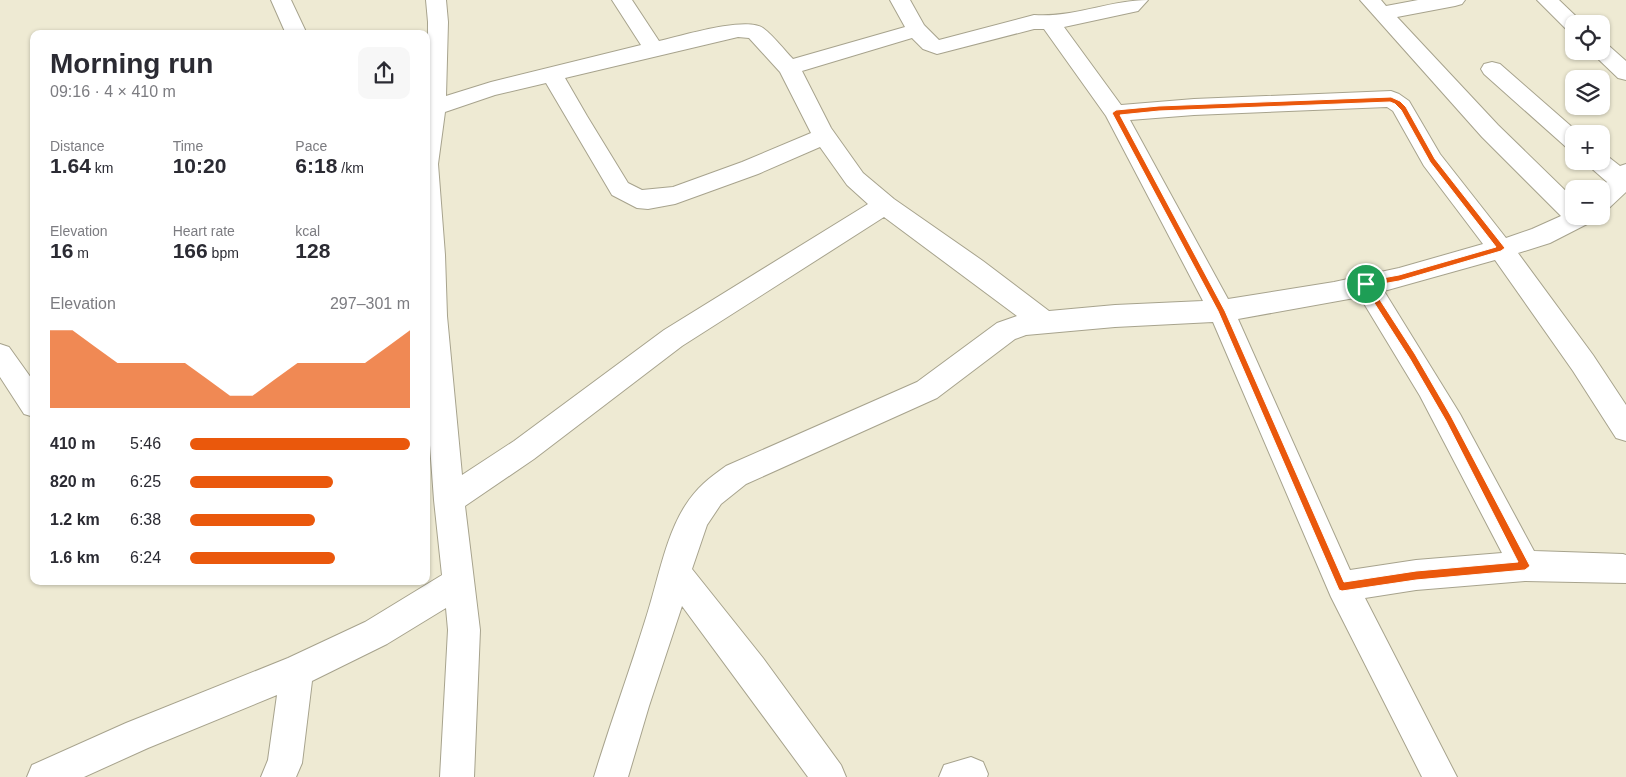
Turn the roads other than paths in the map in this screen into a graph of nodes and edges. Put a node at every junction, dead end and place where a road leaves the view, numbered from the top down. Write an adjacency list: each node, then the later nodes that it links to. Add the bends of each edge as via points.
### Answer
1 (281, 0): 11 (street)
2 (436, 0): 19 (street)
3 (622, 0): 13 (street)
4 (900, 0): 12 (street)
5 (1138, 0): 10 (street, via 1131,6)
6 (1455, 0): 8 (street)
7 (1547, 0): 9 (street)
8 (1376, 6): 27 (street, via 1490,131)
9 (1565, 16)
10 (1050, 22): 12 (street, via 1034,22 937,47); 20 (street)
11 (295, 30)
12 (918, 30): 15 (street)
13 (654, 49): 15 (street, via 744,30 758,34); 18 (street)
14 (1610, 57): 16 (street)
15 (789, 68): 23 (street)
16 (1624, 69)
17 (1492, 70): 21 (street)
18 (553, 75): 19 (street, via 491,89); 23 (street, via 620,189 637,199 655,200 676,195)
19 (434, 107): 22 (street)
20 (1116, 113): 31 (street, via 1393,100 1404,109 1432,160); 33 (street)
21 (1565, 133)
22 (430, 136)
23 (825, 136): 28 (street, via 855,179)
24 (1610, 168): 25 (street)
25 (1624, 176): 26 (street)
26 (1610, 192)
27 (1565, 204)
28 (885, 205): 35 (street); 39 (street, via 673,338 524,450)
29 (430, 216): 34 (street, via 433,255)
30 (1565, 223): 31 (street, via 1541,236)
31 (1501, 248): 32 (street, via 1399,278); 38 (street)
32 (1366, 284): 33 (street); 40 (street, via 1448,419)
33 (1221, 311): 35 (street); 44 (street)
34 (430, 318): 39 (street)
35 (1046, 323): 42 (street, via 1024,324 1006,331 927,390 779,454 722,484 695,517)
36 (0, 354): 37 (street)
37 (30, 399)
38 (1626, 428)
39 (449, 500): 43 (street)
40 (1525, 566): 41 (street); 44 (street, via 1425,574)
41 (1623, 569)
42 (675, 572): 49 (street); 50 (street)
43 (457, 583): 45 (street, via 376,632); 48 (street, via 464,630)
44 (1342, 586): 51 (street)
45 (297, 670): 46 (street); 47 (street, via 285,763)
46 (44, 777)
47 (278, 777)
48 (457, 777)
49 (611, 777)
50 (829, 777)
51 (1440, 777)

